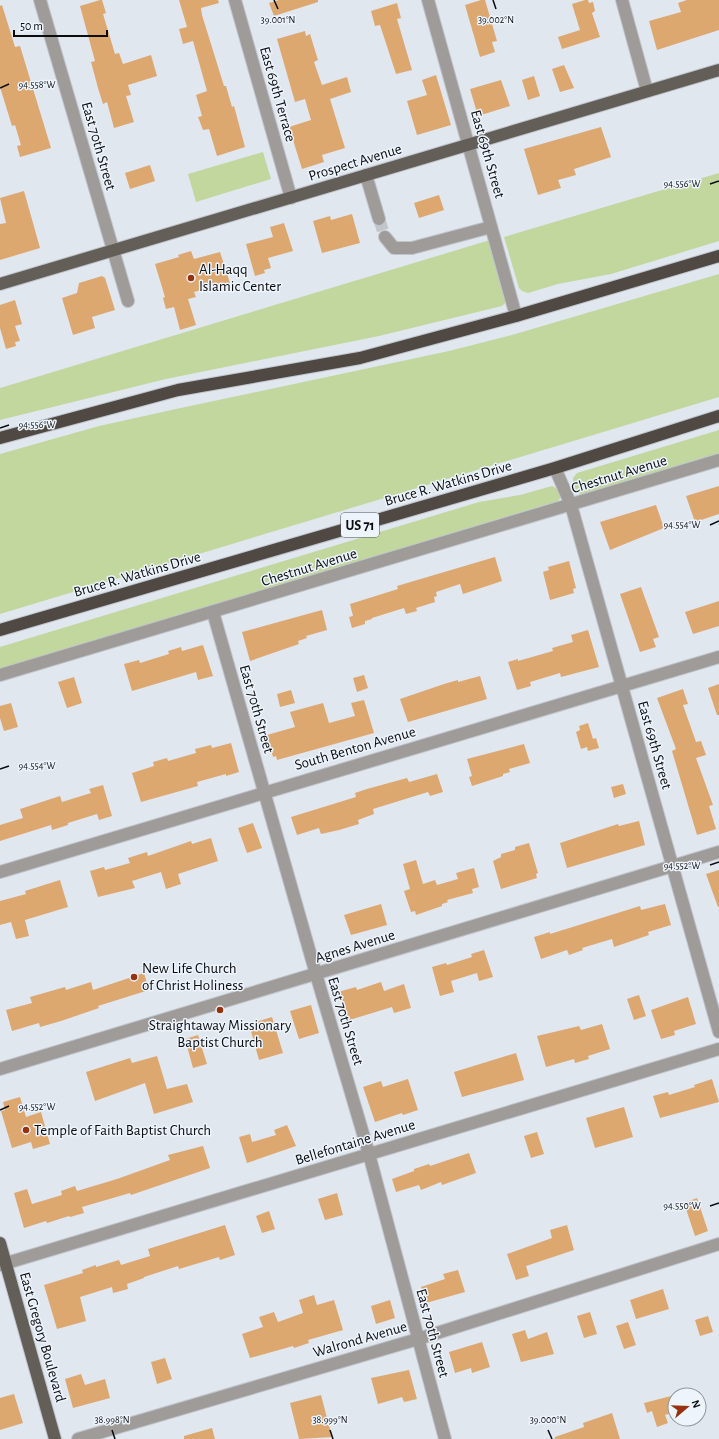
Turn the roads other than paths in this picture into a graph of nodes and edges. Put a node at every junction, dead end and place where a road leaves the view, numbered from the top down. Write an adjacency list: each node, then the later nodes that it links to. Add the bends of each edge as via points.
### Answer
1 (40, 0): 13 (street, East 70th Street)
2 (235, 0): 9 (street, East 69th Terrace)
3 (428, 0): 7 (street, East 69th Street)
4 (622, 0): 6 (street)
5 (719, 70): 6 (main road, Prospect Avenue)
6 (647, 91): 7 (main road, Prospect Avenue)
7 (469, 144): 8 (main road, Prospect Avenue); 11 (street, East 69th Street)
8 (366, 175): 9 (main road, Prospect Avenue); 10 (street)
9 (291, 198): 13 (main road, Prospect Avenue)
10 (379, 218)
11 (492, 227): 12 (street, via 412,248 394,248); 17 (street, East 69th Street)
12 (385, 238)
13 (113, 251): 15 (main road, Prospect Avenue); 16 (street, East 70th Street)
14 (719, 256): 17 (highway)
15 (0, 284)
16 (128, 301)
17 (516, 316): 19 (highway, via 360,358 178,390)
18 (719, 416): 21 (highway, Bruce R. Watkins Drive / US 71)
19 (0, 438)
20 (719, 460): 22 (street, Chestnut Avenue)
21 (555, 468): 22 (street, East 69th Street); 24 (highway, Bruce R. Watkins Drive / US 71)
22 (571, 505): 23 (street, Chestnut Avenue); 27 (street, East 69th Street)
23 (213, 612): 26 (street, Chestnut Avenue); 28 (street, East 70th Street)
24 (0, 630)
25 (719, 657): 27 (street, South Benton Avenue)
26 (0, 675)
27 (621, 686): 28 (street, South Benton Avenue); 30 (street, East 69th Street)
28 (264, 792): 31 (street, South Benton Avenue); 32 (street, East 70th Street)
29 (719, 852): 30 (street, Agnes Avenue)
30 (673, 866): 32 (street, Agnes Avenue); 33 (street, East 69th Street)
31 (0, 872)
32 (316, 974): 35 (street, Agnes Avenue); 36 (street, East 70th Street)
33 (719, 1032)
34 (719, 1049): 36 (street, Bellefontaine Avenue)
35 (1, 1065)
36 (369, 1154): 39 (street, Bellefontaine Avenue); 40 (street, East 70th Street)
37 (0, 1243): 39 (main road, East Gregory Boulevard)
38 (719, 1244): 40 (street, Walrond Avenue)
39 (3, 1264): 41 (main road, East Gregory Boulevard)
40 (418, 1339): 42 (street, Walrond Avenue); 43 (street, East 70th Street)
41 (54, 1439)
42 (78, 1439)
43 (445, 1439)

